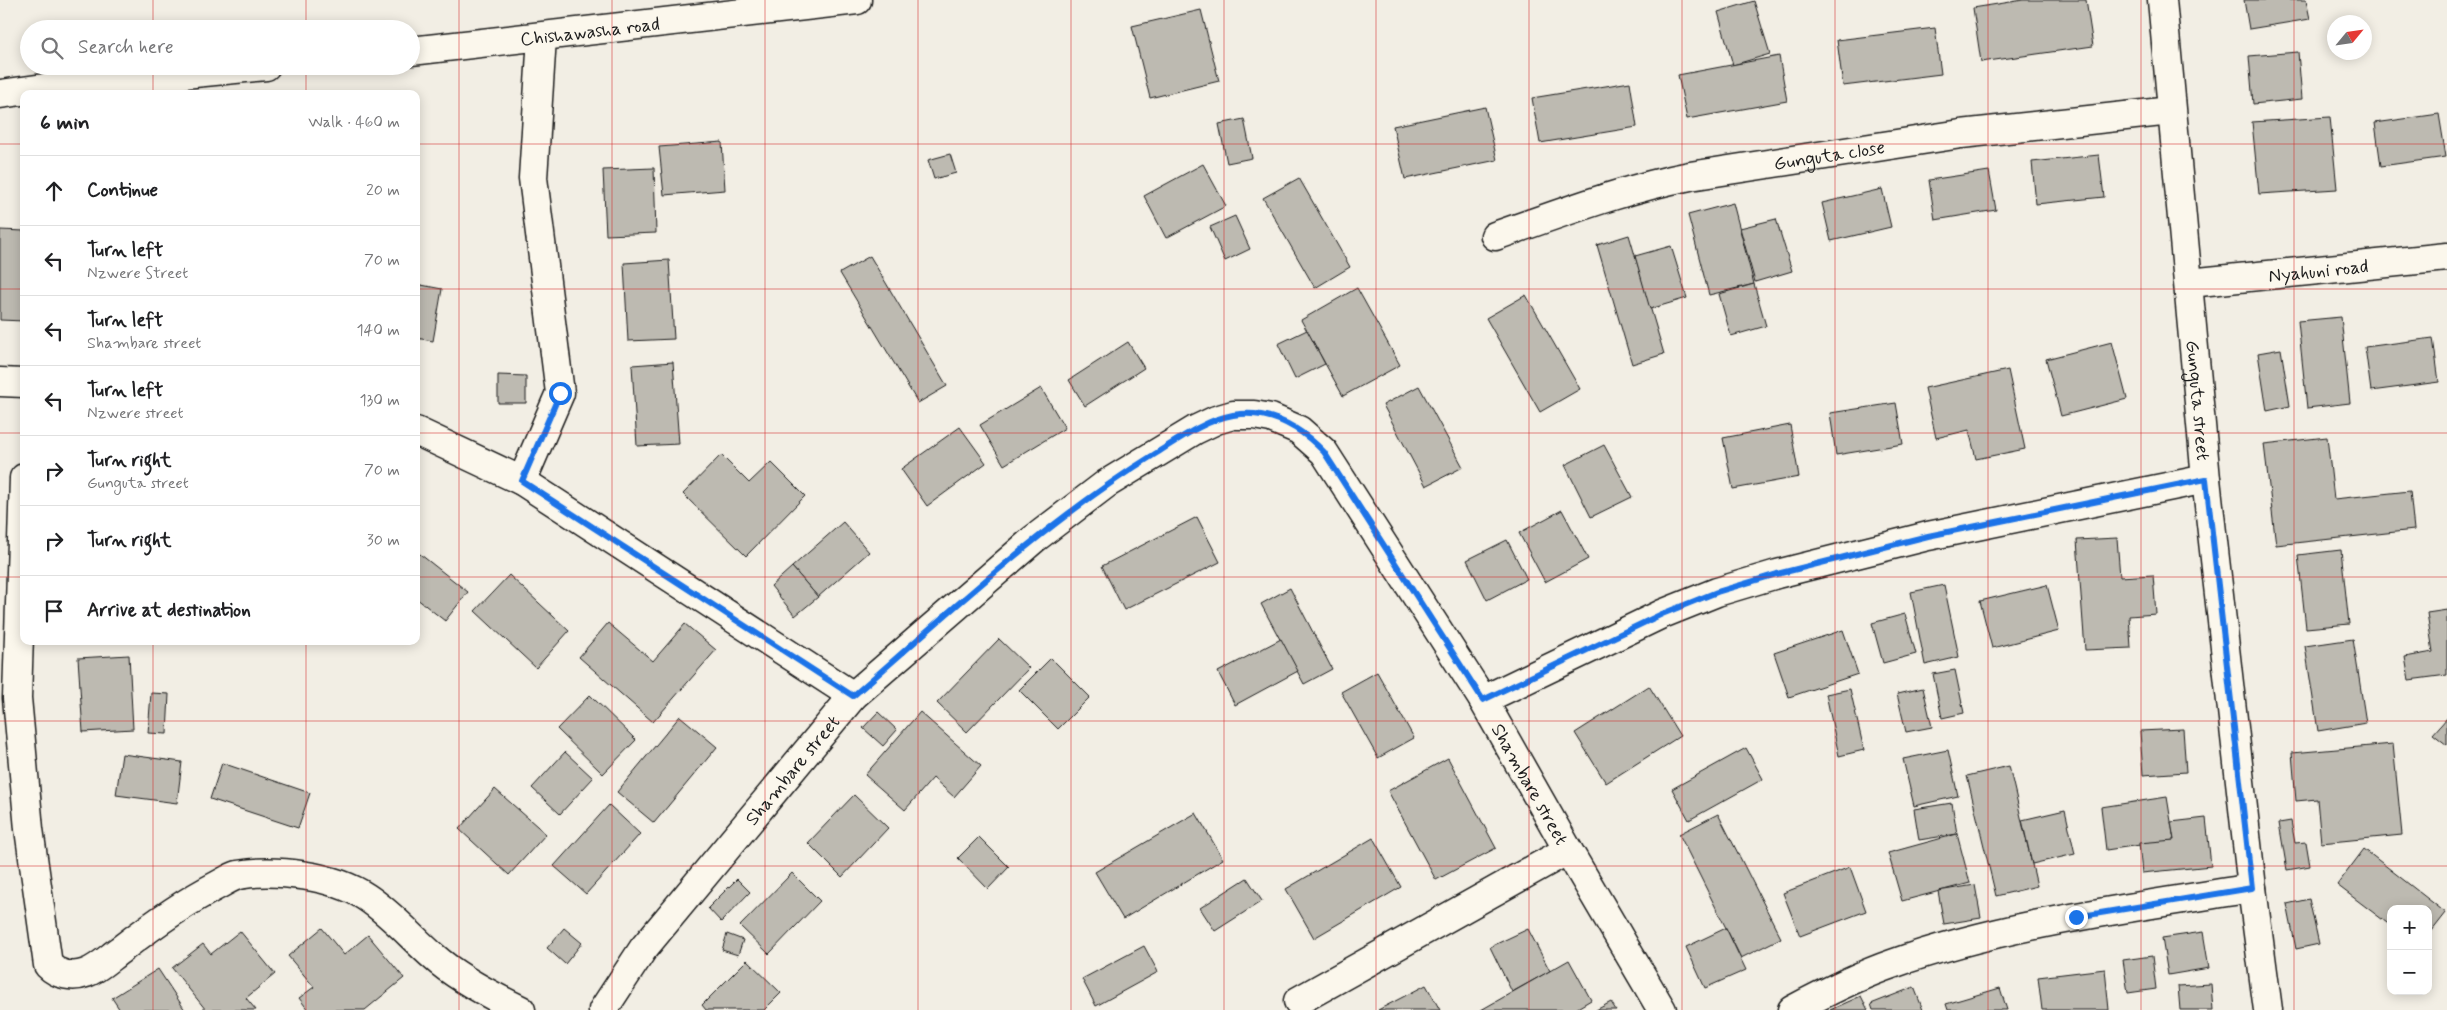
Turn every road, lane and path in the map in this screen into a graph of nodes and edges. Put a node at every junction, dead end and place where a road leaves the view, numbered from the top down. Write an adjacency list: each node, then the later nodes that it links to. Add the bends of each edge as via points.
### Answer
1 (857, 0): 3 (street, Chishawasha road)
2 (2162, 0): 9 (street, Gunguta street)
3 (542, 37): 4 (street, Chishawasha road); 17 (street, via 533,178 560,393)
4 (420, 50)
5 (174, 75): 6 (street)
6 (29, 90)
7 (20, 91): 8 (street)
8 (0, 94)
9 (2171, 111): 10 (street, Gunguta close, via 1961,134 1651,183); 12 (street, Gunguta street)
10 (1495, 236)
11 (2447, 257): 12 (street, Nyahuni road)
12 (2189, 284): 16 (street, Gunguta street)
13 (0, 382): 14 (street)
14 (20, 383)
15 (420, 433): 17 (street)
16 (2206, 479): 20 (street, via 1928,536 1725,589 1662,614); 22 (street, Gunguta street)
17 (522, 481): 19 (street)
18 (20, 604): 24 (street, via 17,698 29,829 48,965 62,974 85,974 164,917 236,876 285,874 319,879 365,896 435,958)
19 (853, 696): 20 (street, Shambare street, via 1034,539 1106,484 1195,430 1233,415 1254,414 1289,424 1324,452); 25 (street, Shambare street, via 643,949)
20 (1483, 700): 21 (street, Shambare street)
21 (1568, 850): 23 (street); 26 (street, Shambare street)
22 (2252, 888): 27 (street, via 1982,936 1891,964 1833,988); 28 (street, Gunguta street)
23 (1298, 1002)
24 (521, 1010)
25 (603, 1010)
26 (1662, 1010)
27 (1792, 1010)
28 (2268, 1010)

